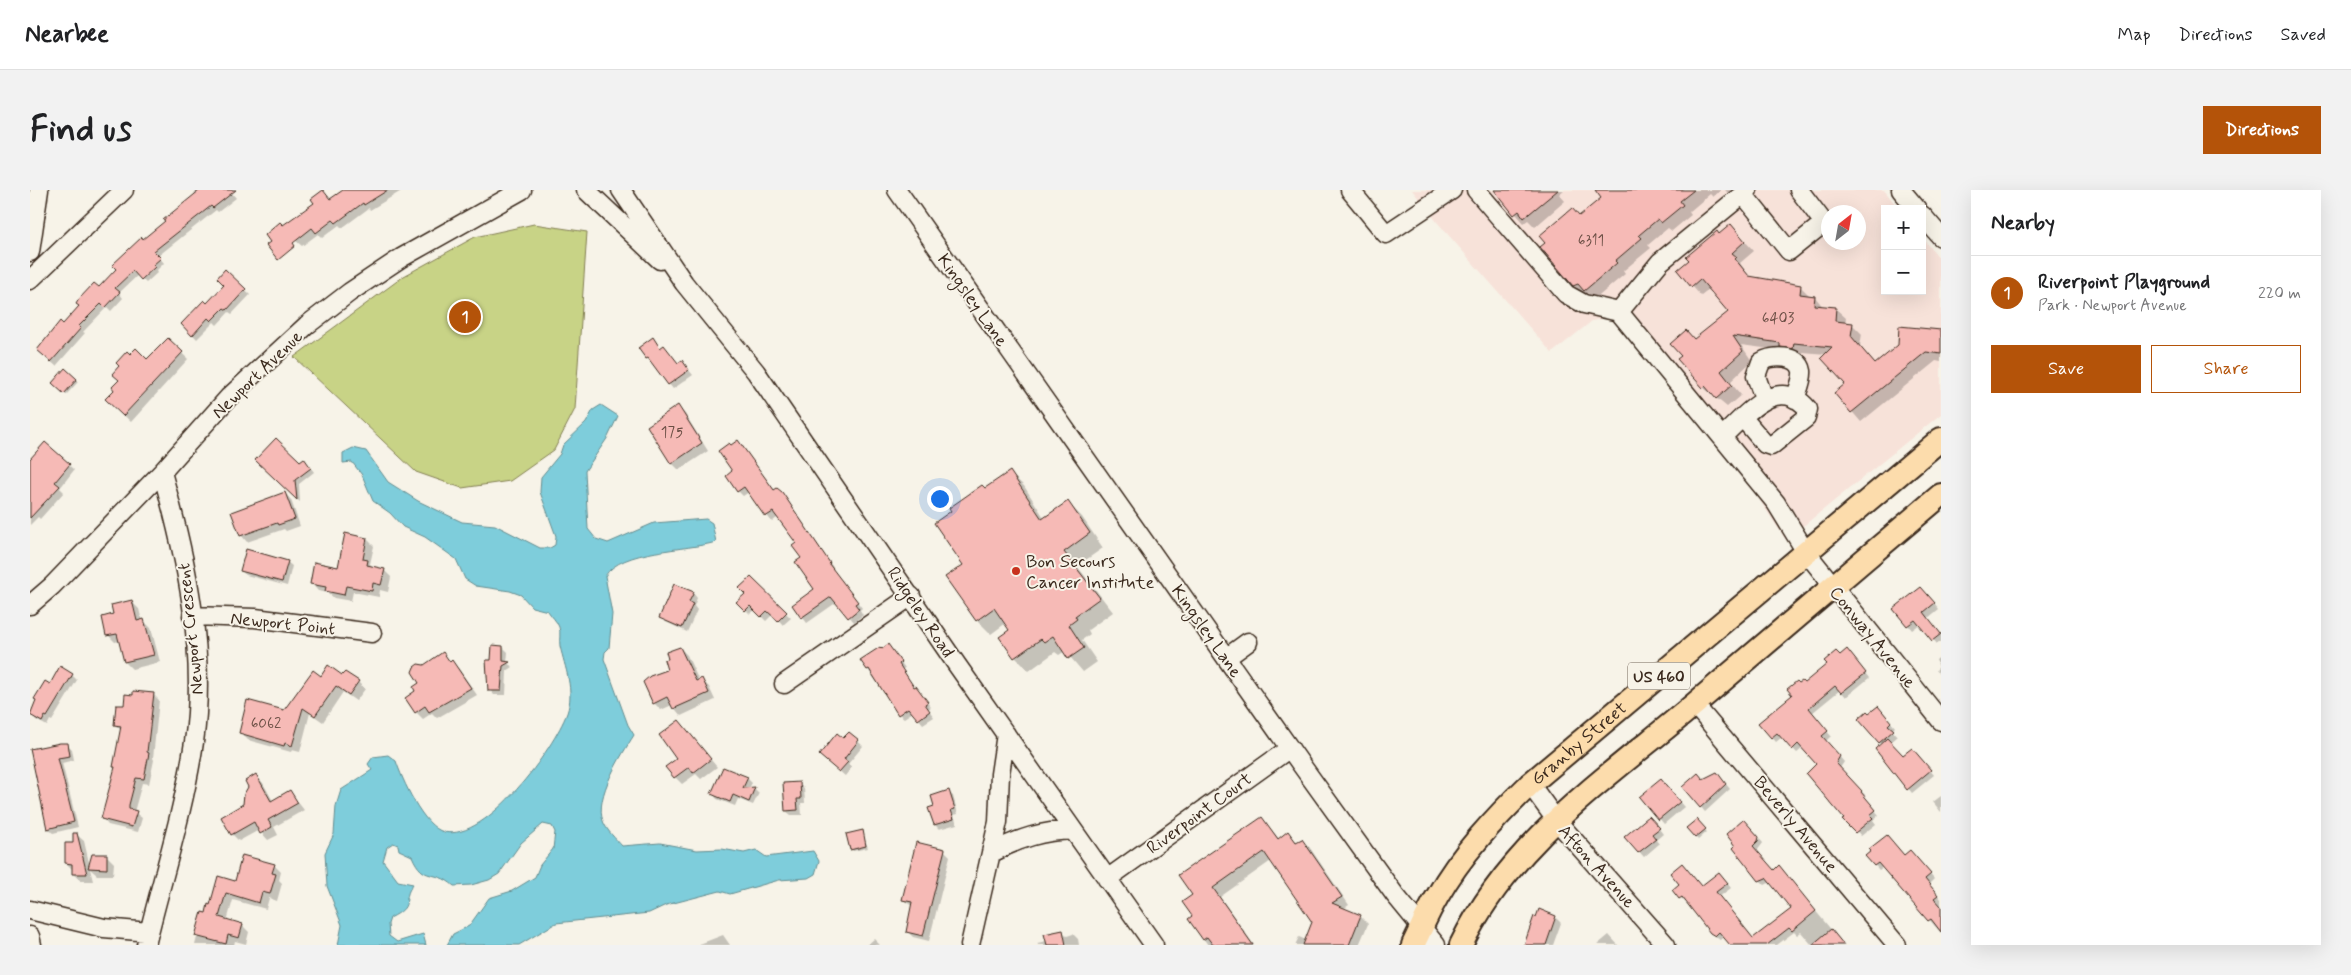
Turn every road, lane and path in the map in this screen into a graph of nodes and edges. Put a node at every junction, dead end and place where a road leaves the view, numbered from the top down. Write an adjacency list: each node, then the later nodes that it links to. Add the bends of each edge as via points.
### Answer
1 (39, 190): 16 (street)
2 (522, 190): 25 (street, Newport Avenue, via 401,258 314,320 229,397)
3 (586, 190): 18 (street, Ridgeley Road)
4 (621, 190): 18 (street, Ridgeley Road)
5 (896, 190): 34 (street, Kingsley Lane)
6 (1350, 190): 7 (street, via 1386,234)
7 (1452, 190)
8 (1476, 190): 19 (street, via 1566,294 1584,304)
9 (1799, 190): 11 (street, via 1824,223 1789,251)
10 (1901, 190): 13 (street)
11 (1746, 192): 19 (street, via 1660,262)
12 (112, 194): 17 (street)
13 (1914, 205)
14 (1926, 220): 15 (street)
15 (1941, 238)
16 (30, 252)
17 (30, 280)
18 (684, 283): 29 (street, Ridgeley Road, via 756,372)
19 (1619, 312): 23 (street, Conway Avenue)
20 (1796, 398): 21 (street, via 1784,394); 21 (street, via 1802,372 1799,363 1791,358 1772,357 1761,362 1756,376); 22 (street, via 1808,409 1806,418 1771,446 1765,444)
21 (1764, 399): 22 (street)
22 (1743, 418): 23 (street)
23 (1722, 437): 27 (street, Conway Avenue, via 1776,503)
24 (1940, 443): 27 (main road, Granby Street / US 460)
25 (162, 472): 30 (street, Newport Avenue); 31 (street, Newport Crescent, via 176,523)
26 (1941, 496): 28 (main road, US 460)
27 (1806, 552): 28 (street, Conway Avenue); 40 (main road, Granby Street / US 460)
28 (1833, 586): 36 (main road, US 460); 37 (street, Conway Avenue)
29 (911, 596): 35 (street); 38 (street, Ridgeley Road)
30 (30, 605)
31 (192, 616): 32 (street, Newport Point, via 255,618); 47 (street, Newport Crescent, via 197,701 195,740)
32 (372, 633)
33 (1248, 642): 34 (street)
34 (1226, 658): 39 (street, Kingsley Lane)
35 (784, 684)
36 (1694, 704): 41 (main road, US 460); 55 (street, Beverly Avenue)
37 (1941, 721)
38 (1006, 734): 42 (street, Ridgeley Road); 43 (street)
39 (1290, 748): 44 (street, Riverpoint Court); 48 (street, Kingsley Lane, via 1395,895)
40 (1530, 784): 41 (street, Afton Avenue); 48 (main road, Granby Street / US 460, via 1457,865 1438,896)
41 (1556, 820): 53 (main road, US 460, via 1499,882); 54 (street, Afton Avenue)
42 (1073, 830): 43 (street, via 1032,834); 44 (street, Ridgeley Road)
43 (992, 853): 50 (street)
44 (1107, 879): 51 (street, Ridgeley Road)
45 (30, 910): 47 (street, Newport Crescent)
46 (30, 936): 49 (street)
47 (147, 939)
48 (1420, 939): 52 (street, Kingsley Lane)
49 (32, 945)
50 (970, 945)
51 (1154, 945)
52 (1436, 945)
53 (1460, 945)
54 (1666, 945)
55 (1897, 945)

